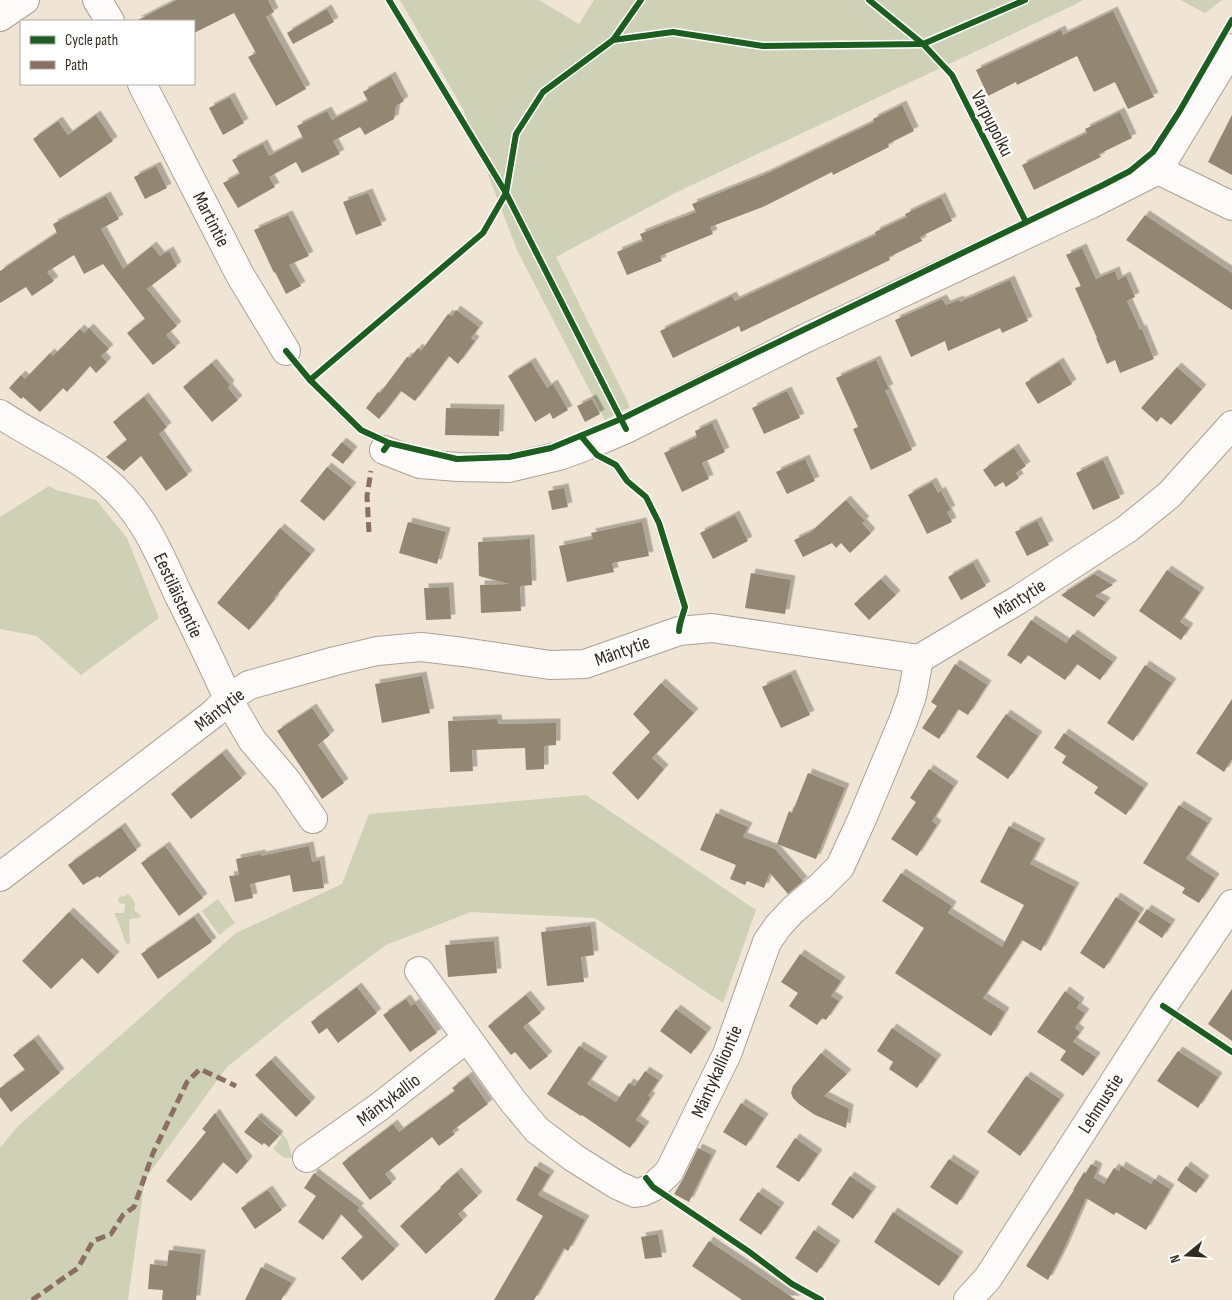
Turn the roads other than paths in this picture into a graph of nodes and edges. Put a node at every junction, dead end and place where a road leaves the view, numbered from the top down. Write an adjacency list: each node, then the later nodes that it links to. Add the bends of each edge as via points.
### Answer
1 (25, 0): 3 (street)
2 (97, 0): 4 (street)
3 (0, 17)
4 (109, 20)
5 (1232, 48): 7 (street)
6 (143, 85): 9 (street, Martintie, via 240,275)
7 (1158, 170): 8 (street); 12 (street, via 806,338 634,425 559,456 509,468 458,468 420,464)
8 (1232, 206)
9 (286, 351)
10 (0, 414): 14 (street, Eestiläistentie, via 82,463 125,498 156,546)
11 (1232, 425): 13 (street, Mäntytie, via 1169,495 1127,529)
12 (384, 450)
13 (919, 660): 14 (street, Mäntytie, via 712,628 679,631 585,664 550,666 421,647 377,652 249,685); 19 (street, Mäntykalliontie, via 903,721 840,866 793,910 768,942 724,1059 669,1172 653,1187 642,1192 629,1191 553,1143 537,1130 512,1100)
14 (228, 699): 15 (street, Eestiläistentie, via 252,740 287,781); 16 (street, Mäntytie, via 213,714)
15 (313, 819)
16 (0, 877)
17 (1232, 904): 21 (street, Lehmustie, via 1162,1006 988,1278)
18 (419, 971): 19 (street, Mäntykalliontie)
19 (467, 1038): 20 (street, Mäntykallio, via 379,1108)
20 (307, 1158)
21 (968, 1300)

